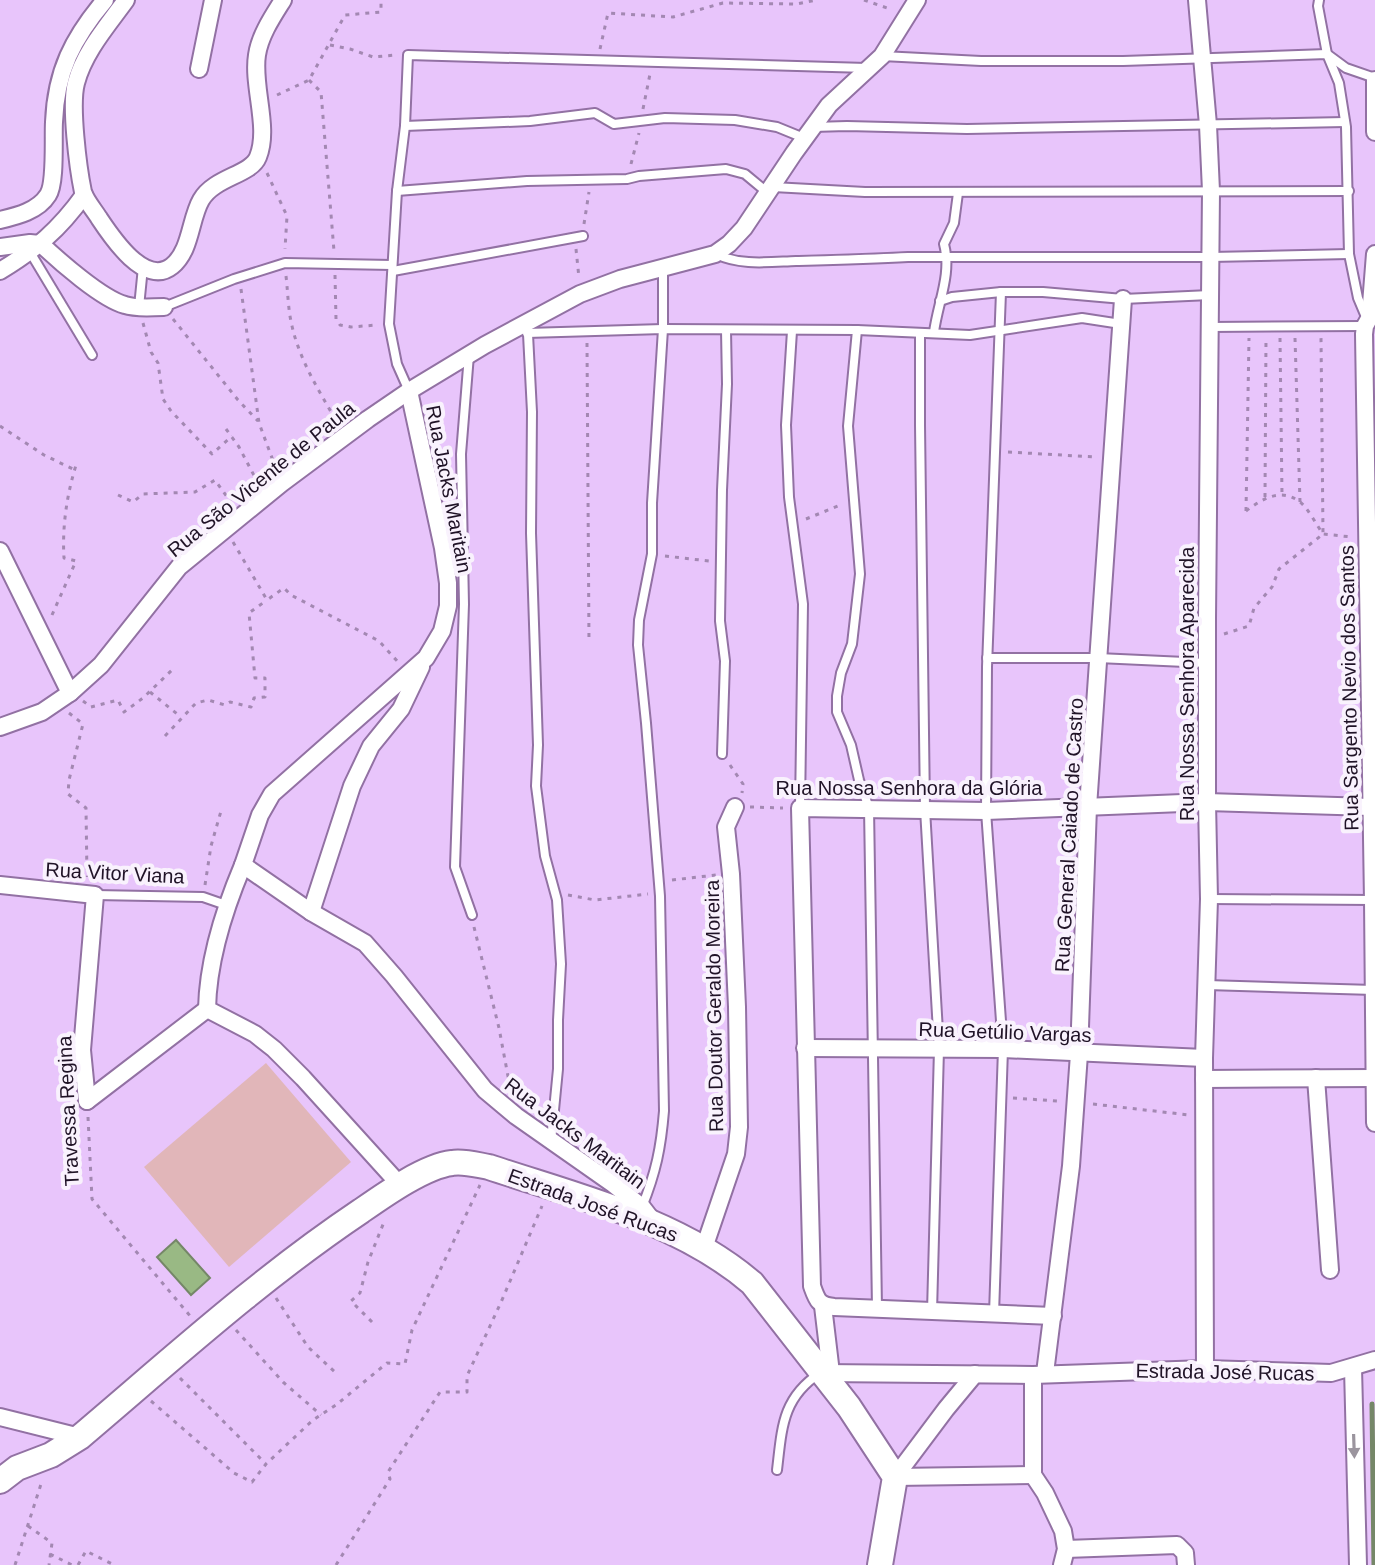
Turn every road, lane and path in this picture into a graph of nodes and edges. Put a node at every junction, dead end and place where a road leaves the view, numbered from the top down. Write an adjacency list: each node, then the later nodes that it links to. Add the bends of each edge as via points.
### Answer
1 (105, 0): 36 (street, via 73,42 64,64 49,194 33,210)
2 (126, 0): 35 (street, via 85,58 75,84)
3 (213, 0): 19 (street)
4 (283, 0): 22 (street, via 257,54)
5 (381, 0): 12 (path, via 381,12 345,15)
6 (817, 0): 10 (path)
7 (864, 0): 11 (path)
8 (1197, 0): 16 (street, Rua Nossa Senhora Aparecida)
9 (1319, 0): 13 (lane)
10 (723, 2): 17 (path, via 673,17 608,13)
11 (912, 7): 15 (street, Rua Jacks Maritain)
12 (328, 45): 14 (path, via 373,57); 20 (path)
13 (1327, 54): 16 (lane); 21 (lane); 23 (lane, via 1339,83)
14 (408, 55): 17 (lane); 25 (lane)
15 (882, 56): 16 (lane, via 981,61); 18 (street, Rua Jacks Maritain)
16 (1202, 58): 24 (street, Rua Nossa Senhora Aparecida)
17 (597, 60): 18 (lane)
18 (869, 68): 27 (street, Rua Jacks Maritain)
19 (199, 69)
20 (309, 80): 22 (path); 46 (path, via 321,92)
21 (1375, 81): 26 (street)
22 (259, 103): 28 (street)
23 (1345, 122): 24 (lane); 33 (lane)
24 (1208, 125): 27 (lane, via 847,126); 32 (street, Rua Nossa Senhora Aparecida)
25 (405, 126): 27 (lane, via 595,113 614,124 665,118 735,120); 31 (lane)
26 (1375, 132)
27 (808, 133): 30 (street, Rua Jacks Maritain)
28 (258, 158): 45 (path, via 287,216); 47 (street, via 203,196 171,268)
29 (590, 180): 30 (lane, via 726,169); 31 (lane); 37 (path)
30 (771, 190): 34 (lane); 40 (street, Rua Jacks Maritain, via 744,228)
31 (397, 191): 48 (lane)
32 (1211, 191): 33 (lane); 34 (lane); 44 (street, Rua Nossa Senhora Aparecida)
33 (1349, 191): 41 (lane)
34 (958, 193): 43 (lane, via 954,223 944,244)
35 (84, 195): 39 (street); 47 (street, via 114,242)
36 (0, 220)
37 (579, 237): 48 (lane); 53 (path)
38 (0, 247): 39 (street, via 30,243)
39 (36, 248): 50 (street); 57 (street, via 108,298); 77 (lane)
40 (715, 254): 43 (lane, via 759,262); 49 (street, Rua Jacks Maritain)
41 (1349, 254): 44 (lane); 59 (lane, via 1358,298)
42 (1375, 254): 59 (street, Rua Sargento Nevio dos Santos)
43 (947, 257): 44 (lane); 56 (lane)
44 (1211, 257): 54 (street, Rua Nossa Senhora Aparecida)
45 (285, 263): 46 (lane); 51 (lane); 83 (path, via 291,325 302,358)
46 (334, 264): 48 (lane); 60 (path, via 340,325)
47 (143, 266): 57 (lane)
48 (393, 268): 60 (lane)
49 (663, 269): 53 (street, Rua Jacks Maritain); 68 (lane)
50 (0, 271)
51 (239, 278): 58 (lane); 80 (path)
52 (1001, 292): 55 (lane); 56 (lane); 75 (lane)
53 (580, 294): 69 (street, Rua Jacks Maritain)
54 (1211, 295): 55 (lane); 67 (street, Rua Nossa Senhora Aparecida)
55 (1123, 299): 61 (street, Rua General Caiado de Castro)
56 (940, 301): 74 (lane)
57 (139, 307): 58 (street); 84 (path, via 158,363 163,399 171,411 212,454)
58 (164, 307): 80 (path)
59 (1369, 319): 66 (lane); 100 (street, Rua Sargento Nevio dos Santos)
60 (389, 324): 79 (lane)
61 (1121, 324): 75 (lane, via 1082,318); 86 (street, Rua General Caiado de Castro)
62 (1250, 326): 63 (lane); 67 (lane); 93 (path, via 1246,511)
63 (1267, 326): 64 (lane); 93 (path)
64 (1280, 326): 65 (lane); 91 (path)
65 (1295, 326): 66 (lane); 95 (path)
66 (1320, 326): 99 (path)
67 (1210, 327): 107 (street, Rua Nossa Senhora Aparecida)
68 (663, 329): 70 (lane); 73 (lane); 102 (lane)
69 (525, 330): 73 (lane); 78 (street, Rua Jacks Maritain); 134 (lane, via 532,412 536,786)
70 (726, 330): 72 (lane); 103 (lane)
71 (857, 330): 72 (lane); 76 (lane); 94 (lane, via 848,426)
72 (792, 331): 97 (lane, via 786,425)
73 (587, 332): 108 (path)
74 (934, 332): 75 (lane); 76 (lane)
75 (1000, 332): 85 (lane)
76 (920, 333): 126 (lane)
77 (92, 355)
78 (469, 355): 79 (street, Rua Jacks Maritain); 142 (lane, via 461,454 464,604 455,867)
79 (409, 391): 83 (street, Rua São Vicente de Paula); 109 (street, Rua Jacks Maritain, via 448,583 442,631)
80 (259, 423): 89 (path)
81 (0, 426): 88 (path)
82 (226, 429): 84 (path)
83 (346, 435): 89 (street, Rua São Vicente de Paula)
84 (232, 436): 92 (path)
85 (995, 451): 86 (path); 110 (lane)
86 (1112, 458): 111 (street, Rua General Caiado de Castro)
87 (77, 462): 88 (path)
88 (75, 470): 106 (path, via 64,523 64,558 76,561)
89 (282, 483): 92 (street, Rua São Vicente de Paula)
90 (118, 495): 96 (path, via 133,502 143,494 195,492 215,480)
91 (1282, 495): 93 (path); 95 (path)
92 (265, 497): 96 (street, Rua São Vicente de Paula)
93 (1265, 497)
94 (854, 500): 97 (path); 125 (lane, via 858,600 837,712)
95 (1300, 502): 99 (path)
96 (241, 516): 116 (street, Rua São Vicente de Paula, via 179,567 101,665)
97 (792, 525): 124 (lane, via 803,604)
98 (226, 531): 105 (path)
99 (1323, 534): 100 (path); 107 (path, via 1279,569 1249,626)
100 (1367, 538): 104 (street, Rua Sargento Nevio dos Santos)
101 (0, 551): 116 (street)
102 (652, 554): 103 (path); 132 (lane, via 638,645)
103 (721, 562): 120 (lane)
104 (1371, 567): 129 (street, Rua Sargento Nevio dos Santos)
105 (267, 600): 114 (path, via 284,588 379,641); 117 (path, via 249,613 255,678 265,678 265,697 254,698 251,707 208,700 196,703)
106 (49, 621)
107 (1207, 636): 112 (street, Rua Nossa Senhora Aparecida)
108 (589, 643)
109 (426, 658): 114 (street, Rua Jacks Maritain); 141 (street, via 352,786)
110 (987, 658): 111 (lane); 128 (lane)
111 (1098, 658): 112 (lane); 123 (street, Rua General Caiado de Castro)
112 (1207, 663): 121 (street, Rua Nossa Senhora Aparecida)
113 (173, 669): 115 (path)
114 (409, 673): 130 (street, Rua Jacks Maritain, via 272,794)
115 (150, 692): 116 (path, via 124,712 118,700 91,707); 117 (path)
116 (64, 698): 118 (street, Rua São Vicente de Paula); 136 (path, via 83,724 68,794 86,808)
117 (182, 717): 119 (path)
118 (0, 727)
119 (165, 736)
120 (722, 754): 122 (path, via 743,784)
121 (1207, 802): 123 (street, Rua Nossa Senhora da Glória); 129 (street, Rua Nossa Senhora da Glória); 138 (street, Rua Nossa Senhora Aparecida)
122 (735, 807): 124 (path, Rua Nossa Senhora da Glória); 131 (street, Rua Doutor Geraldo Moreira, via 726,827)
123 (1088, 807): 128 (street, Rua Nossa Senhora da Glória); 150 (street, Rua General Caiado de Castro)
124 (800, 808): 125 (street, Rua Nossa Senhora da Glória); 146 (street)
125 (869, 808): 126 (street, Rua Nossa Senhora da Glória); 147 (lane)
126 (925, 809): 128 (street, Rua Nossa Senhora da Glória); 148 (lane)
127 (221, 811): 137 (path)
128 (986, 811): 149 (lane)
129 (1373, 814): 139 (street, Rua Sargento Nevio dos Santos)
130 (243, 865): 140 (street); 141 (street, Rua Jacks Maritain)
131 (731, 874): 132 (path); 167 (street, Rua Doutor Geraldo Moreira, via 739,1127 736,1154)
132 (659, 881): 135 (lane)
133 (0, 885): 136 (street, Rua Vitor Viana)
134 (555, 892): 135 (path, via 595,900); 161 (lane, via 561,964)
135 (660, 893): 165 (lane, via 664,1111)
136 (91, 895): 137 (lane, Rua Vitor Viana); 156 (street, Travessa Regina, via 82,1050)
137 (203, 897): 140 (lane, Rua Vitor Viana)
138 (1209, 899): 139 (lane); 143 (street, Rua Nossa Senhora Aparecida)
139 (1373, 900): 144 (street, Rua Sargento Nevio dos Santos)
140 (226, 905): 145 (street, via 207,985)
141 (311, 912): 158 (street, Rua Jacks Maritain, via 365,943 485,1090)
142 (472, 915): 158 (path)
143 (1207, 985): 144 (lane); 151 (street, Rua Nossa Senhora Aparecida)
144 (1374, 990): 153 (street, Rua Sargento Nevio dos Santos)
145 (207, 1009): 156 (street); 163 (street, via 274,1049)
146 (805, 1048): 147 (street, Rua Getúlio Vargas); 170 (street, via 812,1286 816,1299)
147 (872, 1049): 148 (street, Rua Getúlio Vargas); 171 (lane)
148 (939, 1049): 149 (street, Rua Getúlio Vargas); 172 (lane)
149 (1003, 1049): 150 (street, Rua Getúlio Vargas); 155 (lane)
150 (1079, 1054): 151 (street, Rua Getúlio Vargas); 157 (street, Rua General Caiado de Castro)
151 (1204, 1058): 154 (street, Rua Nossa Senhora Aparecida)
152 (1316, 1078): 153 (street); 154 (street); 168 (street)
153 (1374, 1078): 160 (street, Rua Sargento Nevio dos Santos)
154 (1204, 1079): 159 (street, Rua Nossa Senhora Aparecida)
155 (1001, 1097): 157 (path); 173 (lane)
156 (87, 1101): 177 (path, Travessa Regina, via 92,1199)
157 (1076, 1102): 159 (path); 175 (street, Rua General Caiado de Castro)
158 (516, 1116): 161 (street, Rua Jacks Maritain)
159 (1204, 1117): 181 (street, Rua Nossa Senhora Aparecida)
160 (1375, 1123)
161 (551, 1141): 165 (street, Rua Jacks Maritain)
162 (489, 1167): 163 (street, Estrada José Rucas, via 453,1162); 164 (street, Estrada José Rucas); 187 (path, via 412,1330 405,1364 387,1363)
163 (400, 1185): 169 (street, Estrada José Rucas)
164 (549, 1187): 165 (street, Estrada José Rucas); 203 (path, via 467,1376 467,1392 440,1392)
165 (649, 1216): 167 (street, Estrada José Rucas)
166 (385, 1220): 176 (path, via 360,1293 351,1301)
167 (704, 1248): 182 (street, Estrada José Rucas, via 752,1283)
168 (1330, 1270)
169 (265, 1281): 174 (street, Estrada José Rucas); 183 (path, via 308,1347)
170 (829, 1306): 171 (street); 182 (street)
171 (877, 1309): 172 (street)
172 (932, 1312): 173 (street)
173 (994, 1315): 175 (street)
174 (223, 1316): 177 (street, Estrada José Rucas); 187 (path)
175 (1053, 1316): 185 (street, Rua General Caiado de Castro)
176 (372, 1322)
177 (204, 1332): 179 (street, Estrada José Rucas)
178 (1375, 1360): 180 (street, Estrada José Rucas)
179 (165, 1364): 186 (street, Estrada José Rucas); 191 (path)
180 (1353, 1368): 181 (street, Estrada José Rucas, via 1331,1373); 206 (street, one-way to 206)
181 (1205, 1369): 185 (street, Estrada José Rucas)
182 (826, 1373): 184 (street, Estrada José Rucas); 192 (lane, via 792,1400 782,1427); 194 (street)
183 (337, 1374)
184 (975, 1374): 185 (street, Estrada José Rucas); 194 (street)
185 (1039, 1374): 193 (street, Rua General Caiado de Castro)
186 (137, 1388): 189 (street, Estrada José Rucas); 191 (path, via 234,1473 252,1482)
187 (321, 1415): 191 (path)
188 (0, 1417): 189 (street)
189 (80, 1437): 190 (street, Estrada José Rucas)
190 (51, 1455): 195 (street, Estrada José Rucas); 196 (path)
191 (266, 1464)
192 (777, 1470)
193 (1033, 1475): 194 (street); 198 (street, via 1063,1531)
194 (895, 1477): 204 (street)
195 (0, 1481)
196 (28, 1526): 197 (path, via 52,1543); 199 (path)
197 (50, 1554): 200 (path); 201 (path)
198 (1064, 1557): 205 (street, via 1177,1545 1185,1553)
199 (15, 1565)
200 (49, 1565)
201 (75, 1565): 202 (path, via 86,1551)
202 (114, 1565)
203 (336, 1565)
204 (880, 1565)
205 (1186, 1565)
206 (1358, 1565)

